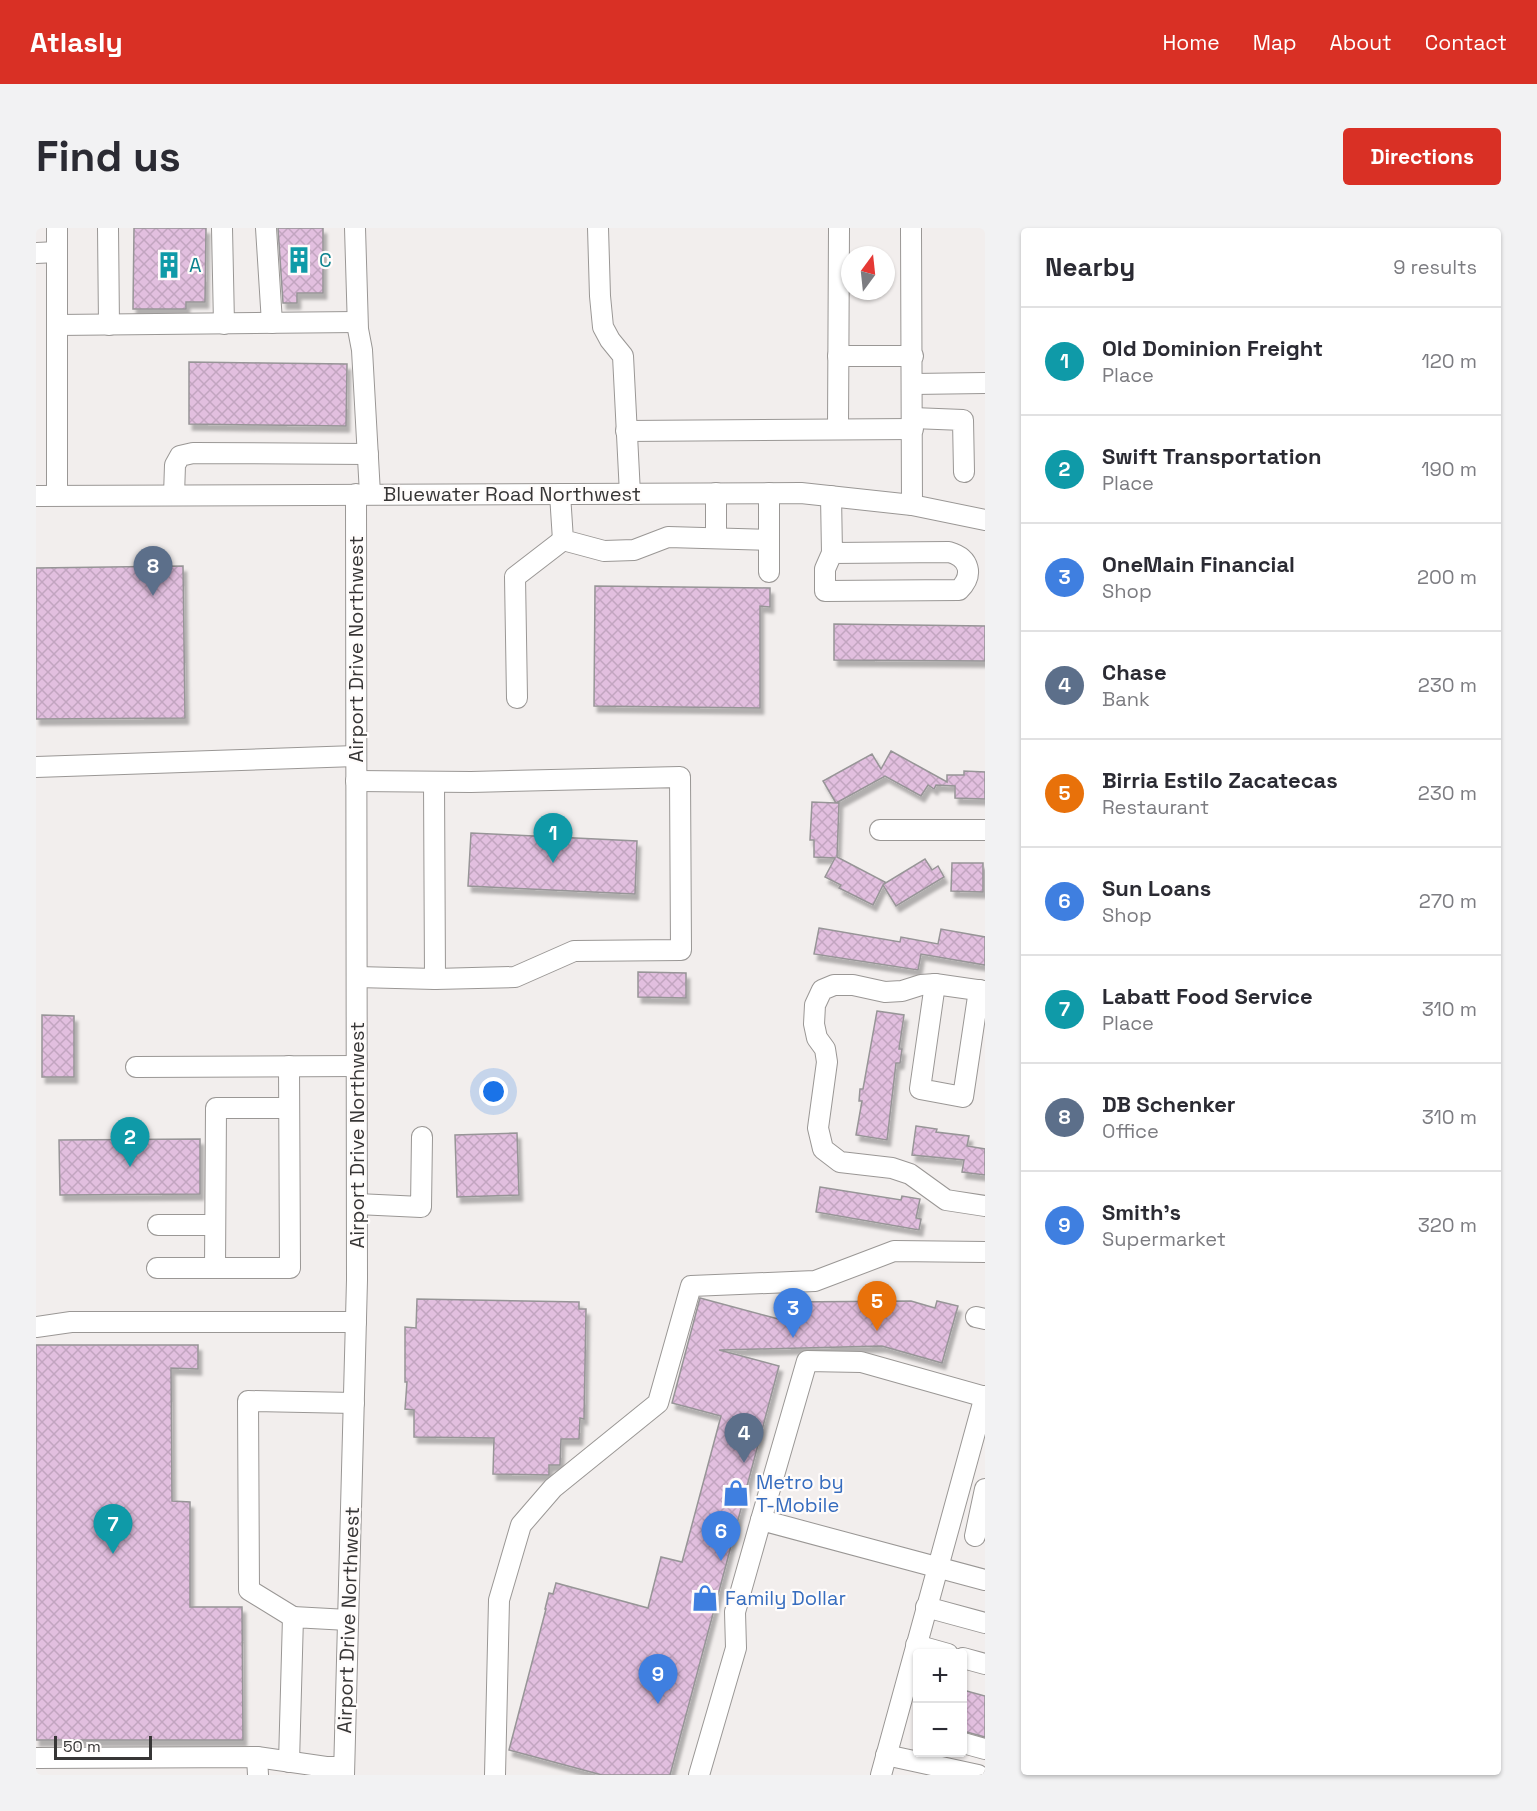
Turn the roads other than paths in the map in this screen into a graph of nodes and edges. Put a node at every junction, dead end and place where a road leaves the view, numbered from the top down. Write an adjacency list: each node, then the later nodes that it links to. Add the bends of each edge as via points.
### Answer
1 (57, 228): 9 (street)
2 (108, 228): 15 (street)
3 (222, 228): 13 (street)
4 (266, 228): 12 (street)
5 (355, 228): 11 (street, Airport Drive Northwest)
6 (598, 228): 22 (street, via 603,327 623,356)
7 (839, 228): 16 (street)
8 (911, 228): 17 (street)
9 (57, 252): 10 (street); 14 (street)
10 (36, 253)
11 (357, 322): 12 (street); 23 (street, Airport Drive Northwest)
12 (272, 323): 13 (street)
13 (224, 324): 15 (street)
14 (57, 325): 15 (street); 30 (street)
15 (109, 325)
16 (838, 356): 17 (street); 21 (street)
17 (913, 356): 19 (street)
18 (985, 383): 19 (street)
19 (913, 384): 20 (street)
20 (913, 424): 21 (street); 24 (street, via 963,420); 34 (street)
21 (838, 429): 22 (street)
22 (626, 431): 29 (street)
23 (368, 454): 27 (street, Airport Drive Northwest); 31 (street, via 193,453 180,456 175,465)
24 (964, 472)
25 (716, 493): 26 (street, Bluewater Road Northwest); 29 (street, Bluewater Road Northwest); 36 (street)
26 (769, 493): 32 (street, Bluewater Road Northwest); 38 (street)
27 (363, 494): 28 (street, Bluewater Road Northwest); 31 (street, Bluewater Road Northwest); 42 (street, Airport Drive Northwest)
28 (560, 494): 29 (street, Bluewater Road Northwest); 37 (street)
29 (630, 494)
30 (57, 495): 31 (street, Bluewater Road Northwest); 33 (street, Bluewater Road Northwest)
31 (174, 495)
32 (831, 495): 34 (street, Bluewater Road Northwest); 39 (street)
33 (36, 496)
34 (912, 505): 35 (street, Bluewater Road Northwest)
35 (985, 520)
36 (716, 538): 37 (street, via 668,537 634,550 604,551); 38 (street)
37 (563, 540): 41 (street, via 515,578)
38 (769, 540): 40 (street)
39 (832, 553): 39 (street, via 825,568 825,591 959,590 968,576 964,558 949,552)
40 (769, 572)
41 (517, 698)
42 (356, 756): 43 (street); 44 (street, Airport Drive Northwest)
43 (36, 767)
44 (356, 781): 45 (street); 48 (street, Airport Drive Northwest)
45 (434, 782): 49 (street); 49 (street, via 680,777 681,870 681,950 574,951 515,977)
46 (880, 830): 47 (street)
47 (985, 830)
48 (357, 977): 49 (street); 53 (street, Airport Drive Northwest)
49 (435, 979)
50 (935, 984): 51 (street); 51 (street, via 920,1089 963,1097); 58 (street, via 894,991 834,985 822,990 815,1005 814,1024 827,1062 818,1128 823,1149 840,1162 892,1168 910,1174 946,1200)
51 (982, 990)
52 (289, 1066): 53 (street); 54 (street); 55 (street)
53 (357, 1066): 57 (street, Airport Drive Northwest)
54 (136, 1067)
55 (289, 1108): 60 (street, via 216,1108); 63 (street, via 290,1268)
56 (422, 1137): 57 (street, via 421,1207)
57 (357, 1204): 64 (street, Airport Drive Northwest)
58 (985, 1206)
59 (158, 1225): 60 (street)
60 (215, 1225): 63 (street)
61 (985, 1252): 89 (street, via 894,1251 815,1281 691,1286 658,1403 553,1488 521,1525 499,1600)
62 (157, 1268): 63 (street)
63 (215, 1268)
64 (356, 1322): 65 (street, via 71,1322); 67 (street, Airport Drive Northwest)
65 (36, 1327)
66 (985, 1396): 69 (street, via 861,1362 807,1361); 70 (street)
67 (354, 1403): 75 (street, via 248,1401 249,1590); 76 (street, Airport Drive Northwest)
68 (985, 1489): 71 (street)
69 (761, 1520): 72 (street); 90 (street, via 735,1612 736,1648)
70 (948, 1529): 71 (street); 72 (street)
71 (980, 1537)
72 (937, 1567): 73 (street); 74 (street)
73 (985, 1580)
74 (926, 1607): 77 (street); 78 (street)
75 (293, 1617): 76 (street); 86 (street)
76 (348, 1620): 88 (street, Airport Drive Northwest)
77 (985, 1623)
78 (916, 1645): 79 (street); 84 (street)
79 (929, 1649)
80 (967, 1659): 81 (street)
81 (985, 1664)
82 (967, 1744): 83 (street)
83 (985, 1749)
84 (886, 1755): 91 (street); 92 (street)
85 (36, 1758): 87 (street)
86 (289, 1762): 87 (street); 88 (street)
87 (257, 1766)
88 (344, 1771)
89 (495, 1775)
90 (699, 1775)
91 (881, 1775)
92 (978, 1775)

